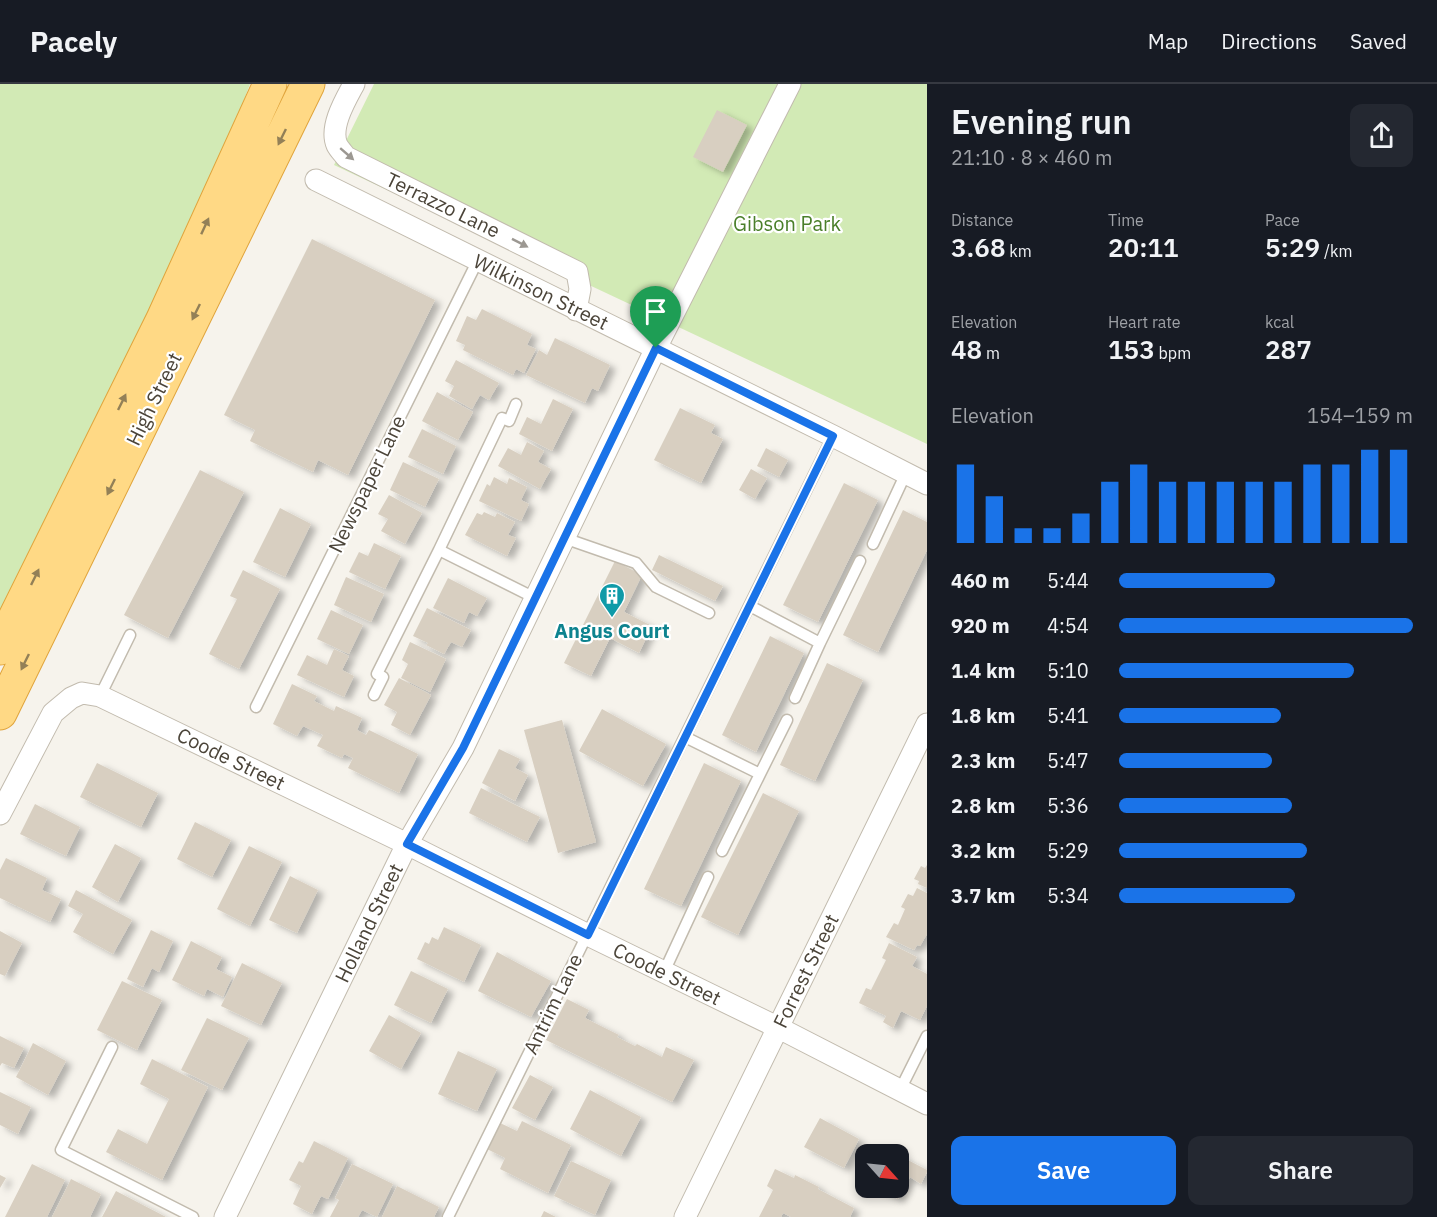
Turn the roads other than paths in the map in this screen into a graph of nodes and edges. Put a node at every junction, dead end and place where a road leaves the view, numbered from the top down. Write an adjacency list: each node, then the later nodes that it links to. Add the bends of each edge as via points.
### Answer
1 (270, 84): 22 (highway, High Street, one-way to 1, via 163,319)
2 (308, 84): 27 (highway, High Street, one-way to 27)
3 (354, 84): 7 (street, Terrazzo Lane, one-way to 7, via 340,110 335,133 346,157 577,272 580,289)
4 (790, 84): 8 (street, Holland Street)
5 (316, 180): 6 (street, Wilkinson Street)
6 (478, 260): 7 (street, Wilkinson Street); 26 (lane, Newspaper Lane)
7 (576, 310): 8 (street, Wilkinson Street)
8 (656, 348): 10 (street, Wilkinson Street); 13 (street, Holland Street)
9 (516, 404): 15 (lane, via 509,421 502,418)
10 (833, 436): 11 (street, Wilkinson Street); 18 (lane, Antrim Lane)
11 (906, 473): 12 (street, Wilkinson Street); 14 (lane)
12 (927, 484)
13 (564, 538): 17 (street, Holland Street); 19 (lane, via 636,563 656,587)
14 (873, 544)
15 (439, 550): 17 (lane); 24 (lane, via 377,674 383,677)
16 (860, 561): 21 (lane)
17 (535, 598): 33 (street, Holland Street, via 463,748)
18 (750, 606): 21 (lane); 30 (lane, Antrim Lane)
19 (709, 613)
20 (130, 635): 23 (lane)
21 (820, 643): 25 (lane)
22 (0, 648)
23 (91, 695): 32 (street, via 71,698 52,713); 33 (street, Coode Street)
24 (374, 695)
25 (795, 698)
26 (256, 707)
27 (0, 714)
28 (787, 720): 31 (lane)
29 (927, 724): 38 (street, Forrest Street)
30 (685, 737): 31 (lane); 36 (lane, Antrim Lane)
31 (760, 774): 34 (lane)
32 (0, 814)
33 (407, 844): 36 (street, Coode Street); 44 (street, Holland Street)
34 (722, 851)
35 (708, 877): 37 (lane)
36 (588, 935): 37 (street, Coode Street); 45 (lane, Antrim Lane)
37 (664, 972): 38 (street, Coode Street)
38 (778, 1028): 41 (street, Coode Street); 46 (street, Forrest Street)
39 (927, 1035): 41 (lane)
40 (112, 1047): 43 (lane, via 61,1150)
41 (900, 1090): 42 (street, Coode Street)
42 (927, 1104)
43 (193, 1217)
44 (225, 1217)
45 (448, 1217)
46 (685, 1217)

